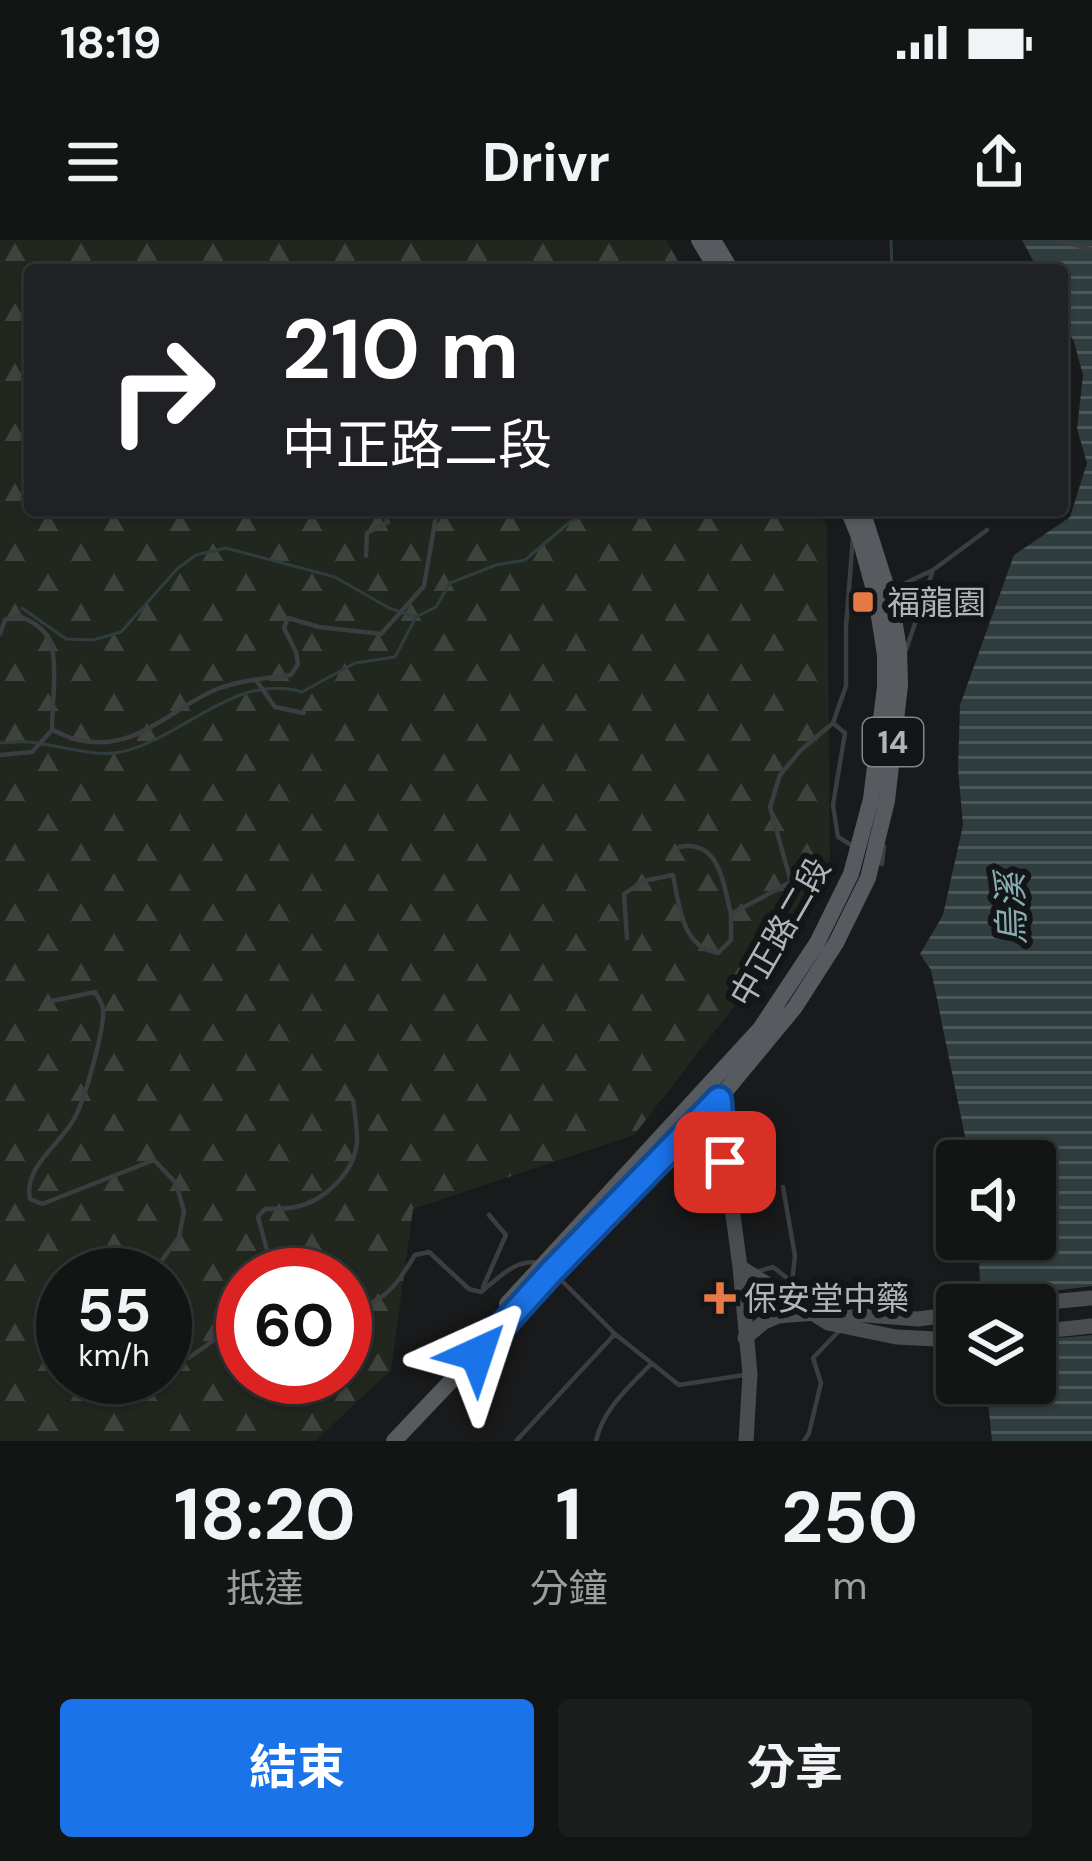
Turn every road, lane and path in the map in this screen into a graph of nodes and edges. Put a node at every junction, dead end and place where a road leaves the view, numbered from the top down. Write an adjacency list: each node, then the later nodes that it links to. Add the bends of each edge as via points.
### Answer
1 (1059, 240): 2 (lane)
2 (1092, 250)
3 (385, 516): 9 (lane, via 388,522 367,533)
4 (436, 516): 13 (lane, via 424,586 381,634 288,618 284,628 298,664 291,675)
5 (854, 516): 11 (main road, 中正路二段 / 14)
6 (854, 516): 15 (lane, via 846,686)
7 (854, 516): 19 (main road, 中正路二段 / 14, via 885,655)
8 (987, 530): 10 (lane)
9 (366, 556)
10 (932, 570): 11 (lane); 19 (lane, via 906,650 881,864)
11 (888, 591): 19 (main road, 中正路二段 / 14, via 900,685 886,801)
12 (0, 634): 16 (lane, via 5,620 20,616 50,640)
13 (257, 681): 14 (lane, via 275,707); 16 (lane, via 214,690 119,740 79,741)
14 (304, 713)
15 (833, 723): 19 (lane, via 845,733 833,805 838,837); 20 (lane, via 781,775 770,807 791,882)
16 (52, 730): 17 (lane, via 34,750)
17 (0, 755)
18 (679, 847): 20 (lane, via 693,844 715,858)
19 (866, 854): 23 (main road, 中正路二段 / 14, via 789,987)
20 (731, 914): 21 (lane, via 731,940 718,953 703,951 688,935 673,874 624,894)
21 (627, 938)
22 (52, 1001): 27 (lane, via 95,992 103,1006 76,1118 35,1170 31,1199 41,1204 154,1160 176,1183 184,1210)
23 (713, 1092): 29 (main road, 中正路二段 / 14); 30 (main road)
24 (353, 1100): 28 (lane, via 353,1160 327,1193 258,1217)
25 (783, 1187): 30 (lane, via 792,1282 773,1268)
26 (489, 1215): 31 (lane, via 506,1235)
27 (171, 1248)
28 (267, 1248)
29 (548, 1267): 31 (lane, via 528,1260); 40 (lane); 45 (main road, 中正路二段 / 14); 46 (main road, 中正路二段 / 14)
30 (746, 1270): 35 (main road); 41 (main road)
31 (481, 1292): 34 (lane, via 429,1252 415,1255 396,1286)
32 (1092, 1298): 33 (main road)
33 (1056, 1301)
34 (372, 1304)
35 (813, 1312): 36 (main road); 38 (main road); 41 (main road, via 778,1316)
36 (936, 1316)
37 (1092, 1326): 39 (main road)
38 (843, 1327): 42 (main road); 50 (lane, via 813,1358 820,1383)
39 (1056, 1330)
40 (615, 1334): 43 (lane); 47 (lane)
41 (746, 1338): 44 (main road)
42 (936, 1339)
43 (651, 1363): 44 (lane, via 679,1385); 48 (lane, via 616,1399)
44 (750, 1374): 49 (main road)
45 (380, 1441)
46 (394, 1441)
47 (516, 1441)
48 (596, 1441)
49 (746, 1441)
50 (804, 1441)

